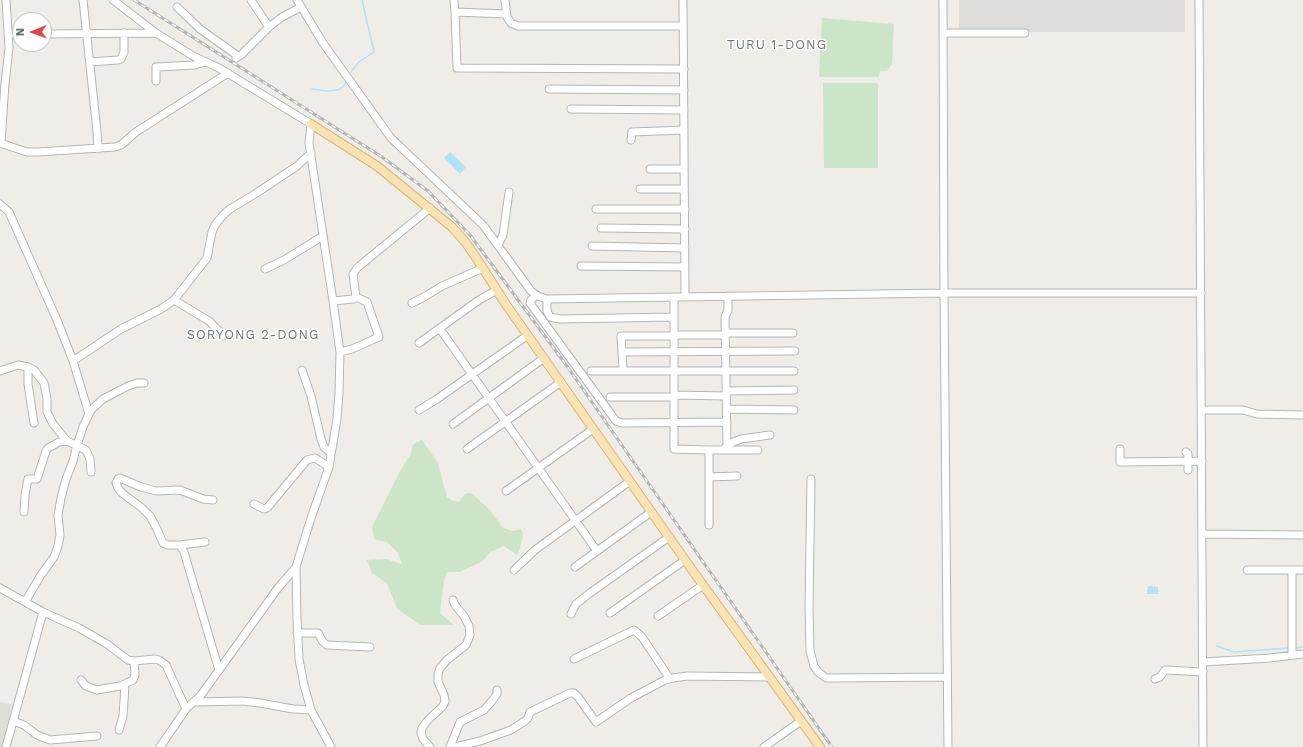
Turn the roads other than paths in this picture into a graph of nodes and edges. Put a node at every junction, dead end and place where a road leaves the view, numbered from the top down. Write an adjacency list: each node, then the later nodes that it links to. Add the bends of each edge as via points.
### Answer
1 (6, 0): 21 (street)
2 (83, 0): 23 (street)
3 (113, 0): 18 (street)
4 (251, 0): 16 (street)
5 (297, 0): 12 (street)
6 (454, 0): 13 (street)
7 (505, 0): 14 (street)
8 (683, 0): 15 (street)
9 (943, 0): 19 (street)
10 (1199, 0): 62 (street)
11 (177, 7): 16 (street, via 200,30 237,57)
12 (301, 7): 16 (street, via 282,16); 53 (street, via 323,43 391,138 483,225)
13 (455, 12): 14 (street); 26 (street, via 456,68)
14 (506, 14): 15 (street, via 511,23 518,26)
15 (683, 26): 26 (street)
16 (269, 27)
17 (124, 33): 18 (street); 23 (street); 24 (street, via 124,52 121,59)
18 (156, 33): 25 (street)
19 (943, 33): 20 (street); 61 (street)
20 (1025, 33)
21 (9, 34): 36 (street)
22 (52, 34): 23 (street)
23 (87, 34): 24 (street)
24 (90, 62): 37 (street)
25 (206, 62): 27 (street); 28 (street, via 156,68)
26 (684, 69): 30 (street)
27 (228, 73): 33 (street); 37 (street, via 136,132 121,145)
28 (156, 81)
29 (549, 89): 30 (street)
30 (684, 90): 32 (street)
31 (571, 109): 32 (street)
32 (684, 110): 34 (street)
33 (311, 124): 38 (street); 47 (main road, via 377,166)
34 (684, 130): 35 (street, via 632,132); 40 (street)
35 (631, 140)
36 (1, 143): 37 (street, via 27,152)
37 (98, 149)
38 (311, 153): 52 (street); 69 (street, via 297,166 223,215 212,232 207,258)
39 (650, 169): 40 (street)
40 (684, 169): 42 (street)
41 (640, 189): 42 (street)
42 (684, 189): 49 (street)
43 (509, 192): 45 (street)
44 (499, 202): 45 (street)
45 (507, 203): 53 (street, via 503,235)
46 (0, 204): 86 (street, via 9,212 28,252)
47 (430, 208): 58 (main road, via 452,227); 65 (street, via 357,268 353,274)
48 (596, 209): 49 (street)
49 (684, 209): 51 (street)
50 (602, 228): 51 (street)
51 (685, 229): 55 (street)
52 (323, 236): 59 (street); 70 (street)
53 (498, 245): 63 (street)
54 (592, 246): 55 (street)
55 (685, 248): 57 (street)
56 (581, 266): 57 (street)
57 (685, 267): 67 (street)
58 (483, 268): 60 (main road); 71 (street, via 445,284)
59 (265, 269)
60 (497, 290): 73 (street); 76 (main road)
61 (944, 293): 62 (street); 64 (street); 173 (street)
62 (1201, 293): 106 (street)
63 (536, 295): 68 (street); 112 (street, via 530,303 616,421)
64 (728, 296): 67 (street); 75 (street)
65 (356, 297): 70 (street); 82 (street, via 367,302 379,338)
66 (674, 297): 67 (street); 68 (street); 72 (street)
67 (685, 297)
68 (546, 299): 72 (street, via 550,317 560,319)
69 (174, 300): 78 (street, via 209,321); 86 (street, via 121,329)
70 (333, 301): 82 (street)
71 (412, 303)
72 (674, 317): 77 (street)
73 (440, 329): 79 (street); 95 (street)
74 (793, 333): 75 (street)
75 (726, 334): 77 (street); 84 (street)
76 (528, 335): 85 (main road); 95 (street)
77 (674, 335): 80 (street); 83 (street, via 621,336)
78 (224, 336)
79 (419, 343)
80 (674, 351): 83 (street); 84 (street); 89 (street)
81 (795, 351): 84 (street)
82 (340, 352): 124 (street, via 337,419)
83 (622, 352): 93 (street)
84 (726, 352): 90 (street)
85 (544, 358): 96 (main road); 102 (street)
86 (73, 361): 107 (street)
87 (28, 367): 91 (street, via 18,365); 110 (street); 116 (street, via 34,370 44,383 47,412)
88 (302, 370): 124 (street, via 321,439 324,447)
89 (674, 370): 90 (street); 93 (street); 100 (street)
90 (726, 370): 94 (street); 99 (street)
91 (0, 371)
92 (591, 371): 93 (street)
93 (622, 371)
94 (794, 371)
95 (473, 375): 102 (street); 104 (street)
96 (560, 382): 109 (street); 114 (main road)
97 (144, 383): 107 (street, via 128,386 103,399)
98 (794, 390): 99 (street)
99 (726, 393): 100 (street); 103 (street)
100 (674, 396): 101 (street); 112 (street)
101 (610, 397)
102 (489, 398): 109 (street); 113 (street)
103 (727, 409): 105 (street); 111 (street)
104 (419, 410)
105 (794, 410)
106 (1201, 410): 108 (street, via 1243,410 1257,414); 126 (street)
107 (89, 414): 117 (street)
108 (1303, 415)
109 (506, 421): 119 (street); 128 (street)
110 (34, 422)
111 (726, 422): 112 (street); 118 (street)
112 (674, 423): 120 (street, via 674,449)
113 (453, 424)
114 (593, 429): 128 (street); 134 (main road)
115 (770, 435): 118 (street, via 741,439 731,442)
116 (67, 441): 117 (street); 138 (street, via 48,448 37,479 28,479)
117 (77, 445): 130 (street, via 86,450); 158 (street, via 61,498 58,546 54,557)
118 (725, 448): 120 (street); 121 (street)
119 (467, 449)
120 (709, 450): 132 (street)
121 (758, 450)
122 (1120, 450): 125 (street, via 1119,462)
123 (1186, 452): 125 (street)
124 (331, 453): 127 (street)
125 (1188, 461): 126 (street); 129 (street)
126 (1202, 461): 142 (street)
127 (329, 467): 137 (street, via 315,458 307,460 267,508); 149 (street)
128 (539, 468): 135 (street); 140 (street)
129 (1188, 470)
130 (91, 472)
131 (737, 476): 132 (street)
132 (709, 477): 141 (street)
133 (812, 479): 173 (street, via 810,651 818,672 826,678)
134 (630, 481): 139 (main road); 140 (street)
135 (506, 491)
136 (213, 500): 146 (street, via 180,490 156,491 118,479 116,482 122,493 150,516 162,543)
137 (254, 504)
138 (24, 512)
139 (651, 512): 144 (main road); 147 (street)
140 (576, 521): 147 (street); 151 (street, via 535,550)
141 (709, 525)
142 (1202, 534): 143 (street); 169 (street)
143 (1303, 536)
144 (669, 537): 148 (main road); 161 (street, via 576,604)
145 (206, 542): 146 (street)
146 (180, 545): 170 (street)
147 (597, 551): 150 (street)
148 (685, 560): 155 (main road); 160 (street)
149 (296, 567): 163 (street); 170 (street)
150 (575, 567)
151 (514, 570)
152 (1247, 570): 153 (street)
153 (1292, 570): 154 (street); 165 (street)
154 (1303, 570)
155 (703, 585): 162 (street); 172 (main road)
156 (0, 588): 158 (street)
157 (453, 600): 190 (street, via 469,626 470,635 466,645 440,668 438,682 445,701 427,721 421,733)
158 (25, 602): 159 (street)
159 (43, 612): 168 (street, via 79,628 128,660); 183 (street)
160 (610, 613)
161 (571, 614)
162 (658, 616)
163 (297, 633): 164 (street, via 318,633 327,644); 181 (street, via 299,659)
164 (370, 647)
165 (1292, 651): 166 (street); 169 (street, via 1270,658)
166 (1303, 654)
167 (574, 659): 174 (street, via 634,630 642,637)
168 (134, 661): 177 (street, via 135,675 133,680); 180 (street, via 155,659 166,666)
169 (1203, 662): 171 (street)
170 (219, 670): 179 (street)
171 (1203, 672): 175 (street, via 1166,670); 195 (street)
172 (770, 677): 174 (street, via 688,676); 182 (main road)
173 (947, 677): 194 (street)
174 (670, 679): 192 (street, via 631,698 596,722 578,697 570,693 530,712 525,721 511,730)
175 (1155, 679)
176 (82, 680): 177 (street, via 86,686 97,690)
177 (125, 684): 184 (street, via 123,716)
178 (497, 690): 191 (street, via 492,702 484,710 460,722)
179 (194, 702): 180 (street); 181 (street, via 243,701)
180 (186, 709): 188 (street)
181 (311, 710): 189 (street)
182 (801, 720): 186 (main road); 193 (street)
183 (12, 721): 185 (street, via 50,740); 187 (street)
184 (119, 730)
185 (97, 736)
186 (817, 746)
187 (6, 747)
188 (160, 747)
189 (331, 747)
190 (430, 747)
191 (450, 747)
192 (455, 747)
193 (764, 747)
194 (948, 747)
195 (1203, 747)

